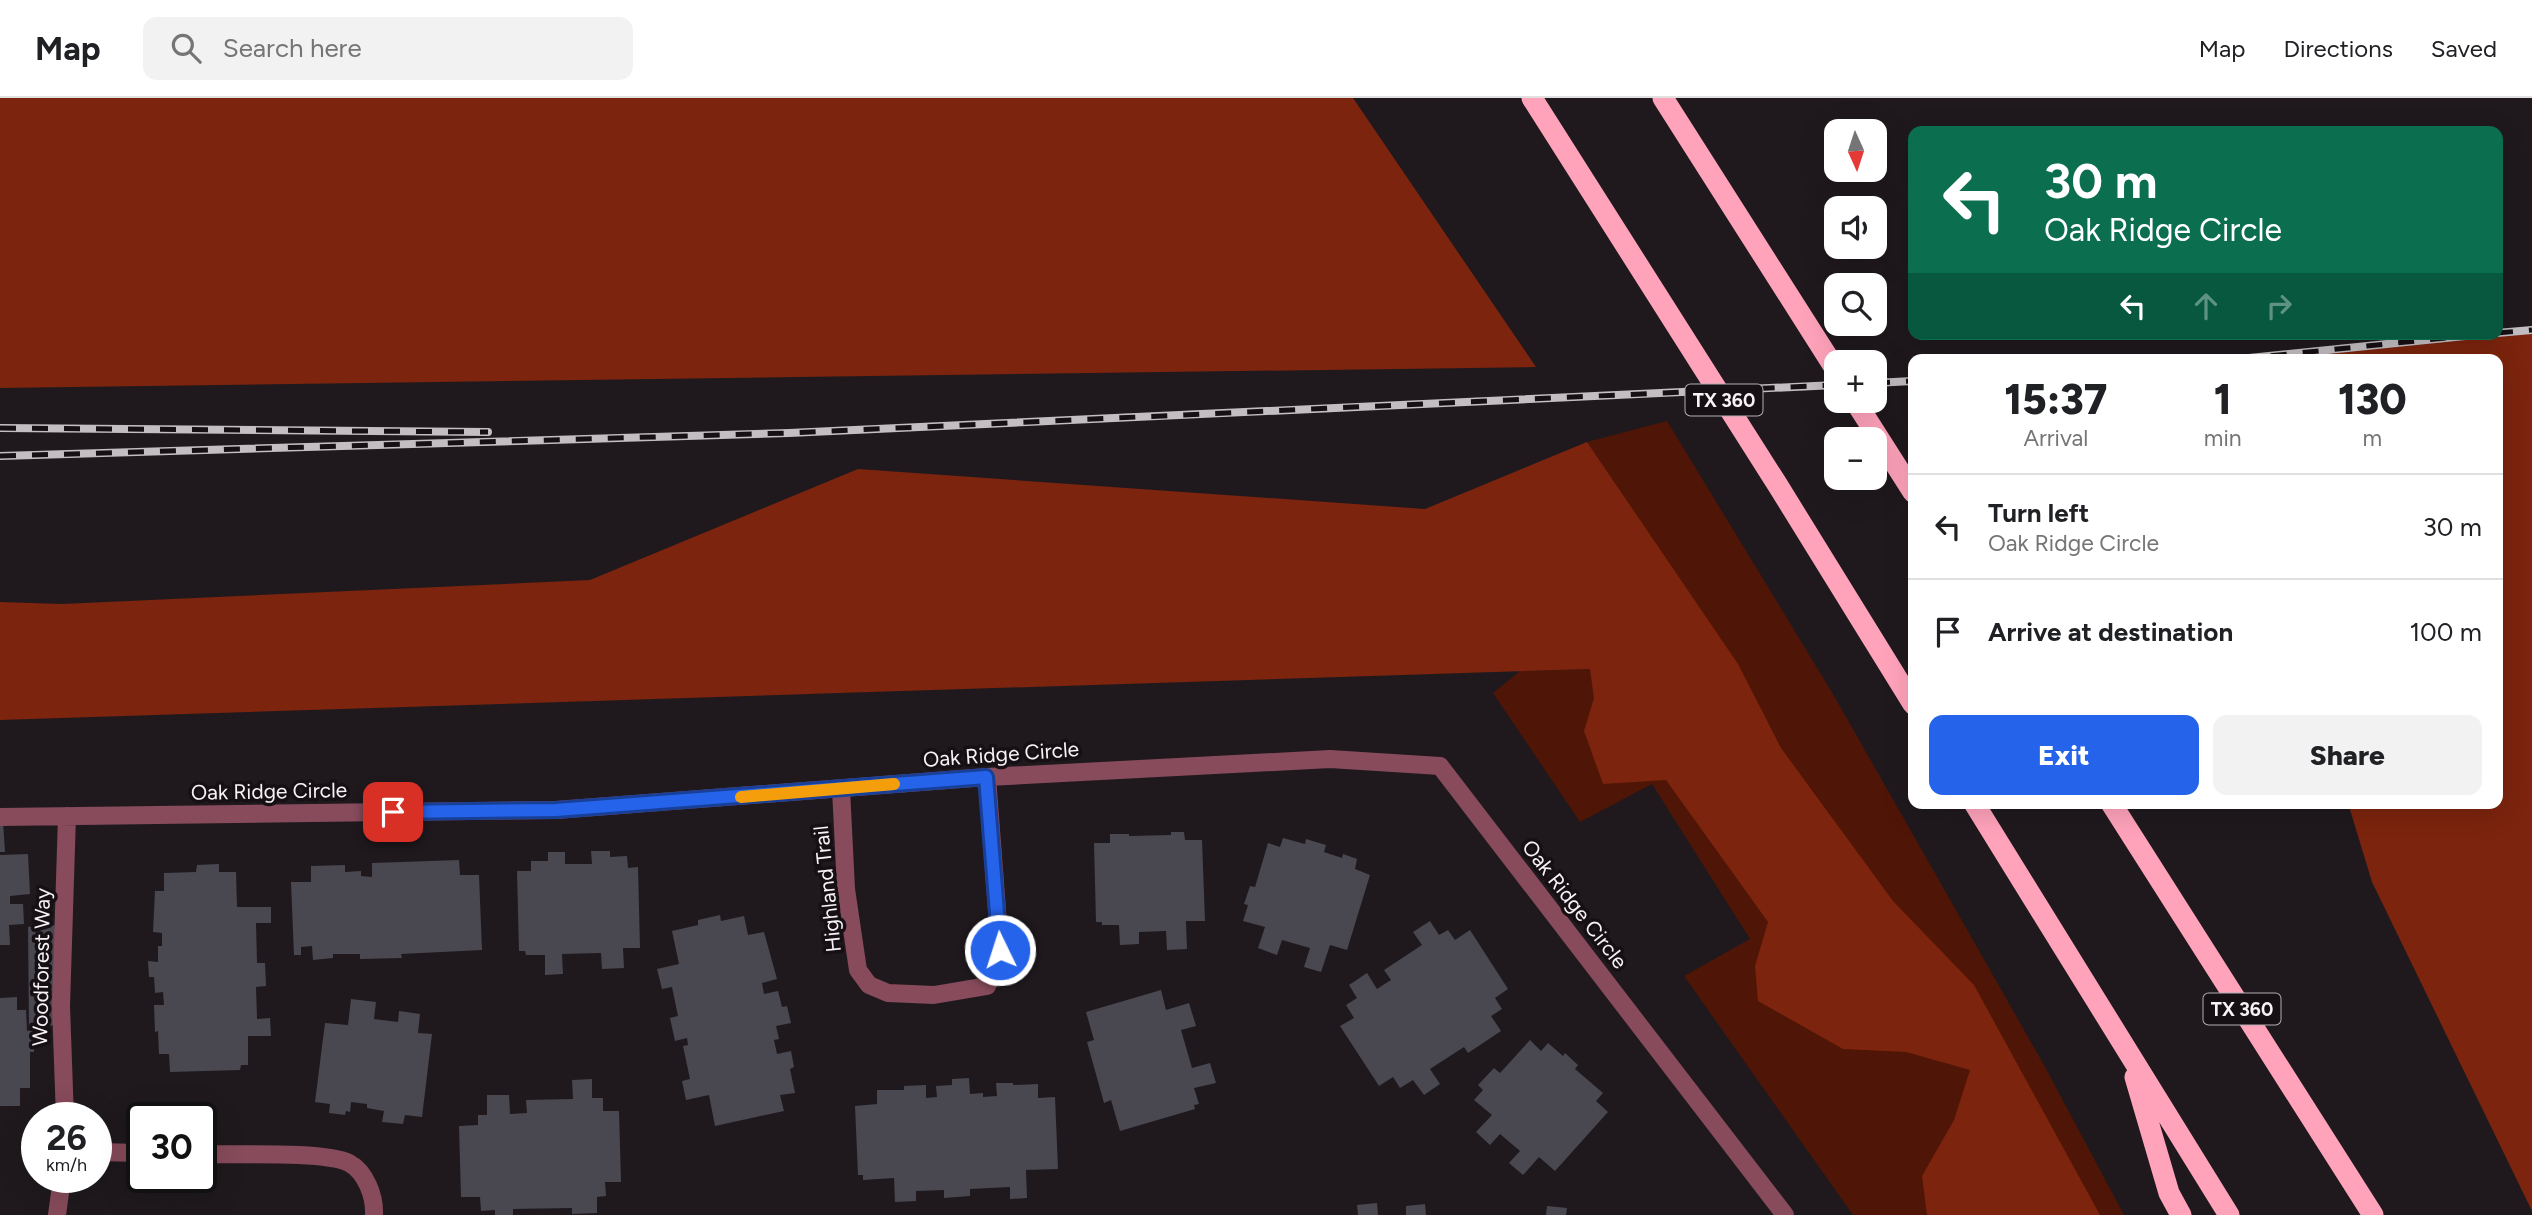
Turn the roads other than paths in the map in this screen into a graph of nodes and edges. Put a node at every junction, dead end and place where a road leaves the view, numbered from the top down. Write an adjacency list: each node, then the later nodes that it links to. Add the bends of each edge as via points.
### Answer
1 (1532, 98): 6 (highway, TX 360)
2 (1663, 98): 3 (highway)
3 (1824, 351)
4 (1863, 413): 5 (highway)
5 (1908, 484)
6 (1908, 696)
7 (986, 777): 8 (street, Oak Ridge Circle); 8 (street, Highland Trail, via 1000,950 987,986 934,995 888,993 869,985 858,971 846,889); 19 (street, Oak Ridge Circle, via 1330,759 1440,766)
8 (841, 789): 11 (street, Oak Ridge Circle, via 556,810)
9 (1978, 809): 13 (highway)
10 (2115, 809): 22 (highway, TX 360)
11 (67, 816): 12 (street, Oak Ridge Circle); 14 (street, Woodforest Way, via 61,1006)
12 (0, 817)
13 (2127, 1052): 20 (highway, via 2169,1193); 21 (highway)
14 (64, 1102)
15 (217, 1154): 18 (street, via 325,1157 349,1163 365,1176)
16 (60, 1193): 17 (street)
17 (57, 1215)
18 (374, 1215)
19 (1785, 1215)
20 (2181, 1215)
21 (2229, 1215)
22 (2373, 1215)

